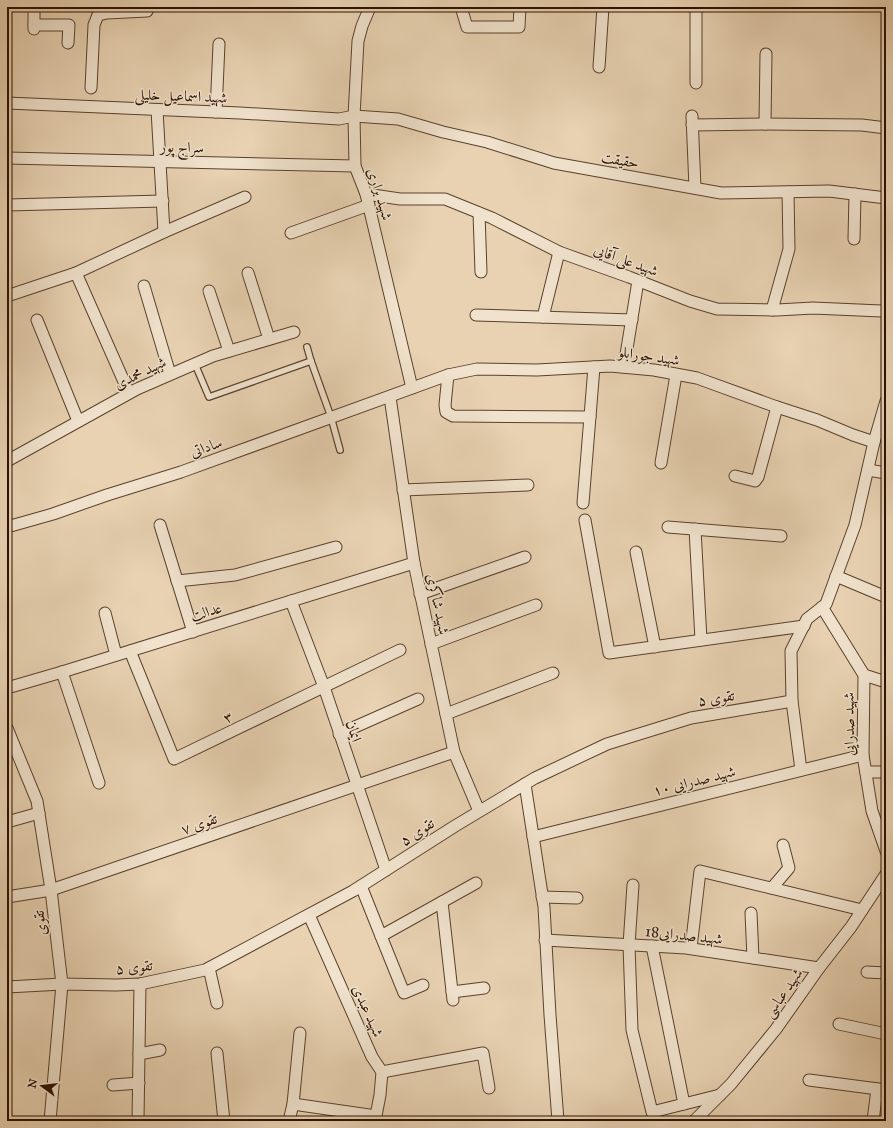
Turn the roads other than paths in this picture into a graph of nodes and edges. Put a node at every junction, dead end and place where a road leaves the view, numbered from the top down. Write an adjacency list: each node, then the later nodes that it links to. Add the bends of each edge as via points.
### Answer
1 (34, 7): 8 (street, via 34,27 69,26)
2 (149, 7): 13 (street, via 147,11 107,13 98,16 94,25)
3 (370, 7): 17 (street, شهید براری, via 358,41)
4 (461, 7): 5 (street, via 467,27 519,28)
5 (520, 7)
6 (603, 7): 11 (street)
7 (696, 7): 12 (street)
8 (68, 43)
9 (219, 44): 16 (street)
10 (766, 54): 18 (street)
11 (599, 67)
12 (696, 83)
13 (90, 88)
14 (7, 103): 15 (street, شهید اسماعیل خلیلی)
15 (157, 110): 16 (street, شهید اسماعیل خلیلی); 21 (street)
16 (216, 112): 17 (street, شهید اسماعیل خلیلی, via 338,119)
17 (354, 116): 22 (street, شهید براری); 23 (street, حقیقت, via 398,119 487,142 554,163)
18 (765, 124): 19 (street, via 862,125); 23 (street, via 692,120)
19 (886, 128)
20 (7, 158): 21 (street, سراج پور)
21 (159, 161): 22 (street, سراج پور); 29 (street)
22 (355, 166): 25 (street, شهید براری)
23 (694, 188): 24 (street, حقیقت, via 721,193)
24 (788, 192): 26 (street, حقیقت, via 829,191); 44 (street, via 789,250)
25 (366, 194): 31 (street, شهید براری); 32 (street, شهید علی آقایی, via 400,199 445,199)
26 (855, 194): 28 (street, حقیقت); 35 (street)
27 (245, 197): 33 (street)
28 (886, 198)
29 (163, 201): 30 (street); 33 (street)
30 (7, 205)
31 (369, 205): 34 (street); 61 (street, شهید براری)
32 (479, 213): 36 (street, شهید علی آقایی); 37 (street)
33 (164, 232): 38 (street)
34 (291, 233)
35 (854, 239)
36 (559, 252): 40 (street, شهید علی آقایی); 47 (street)
37 (481, 272)
38 (76, 273): 43 (street); 62 (street)
39 (248, 273): 51 (street)
40 (638, 281): 44 (street, شهید علی آقایی, via 717,309); 49 (street)
41 (144, 286): 58 (street)
42 (209, 291): 53 (street)
43 (7, 296)
44 (772, 310): 45 (street, شهید علی آقایی)
45 (886, 310)
46 (476, 315): 47 (street)
47 (543, 317): 49 (street)
48 (37, 320): 68 (street)
49 (632, 320): 57 (street)
50 (294, 332): 51 (street, شهید محمدی)
51 (269, 339): 53 (street, شهید محمدی)
52 (307, 347): 54 (lane)
53 (229, 351): 55 (street, شهید محمدی)
54 (311, 361): 55 (lane, via 209,397); 66 (lane)
55 (195, 364): 58 (street, شهید محمدی)
56 (594, 367): 57 (street, شهید جورابلو); 60 (street, شهید جورابلو, via 537,370 477,369); 67 (street)
57 (624, 367): 59 (street, شهید جورابلو)
58 (170, 374): 62 (street, شهید محمدی)
59 (676, 374): 65 (street, شهید جورابلو, via 696,378); 72 (street)
60 (448, 375): 61 (street, شهید جورابلو); 67 (street, via 445,405 446,412 453,416)
61 (412, 388): 63 (street, ساداتی)
62 (129, 393): 68 (street, شهید محمدی)
63 (390, 397): 66 (street, ساداتی); 77 (street, شهید شاکری)
64 (886, 401): 69 (street)
65 (777, 407): 69 (street, شهید جورابلو); 75 (street, via 758,477 755,481)
66 (331, 417): 70 (lane); 81 (street, ساداتی, via 181,472)
67 (590, 417): 78 (street)
68 (78, 421): 71 (street, شهید محمدی)
69 (874, 442): 73 (street)
70 (340, 450)
71 (7, 461)
72 (661, 463)
73 (868, 470): 74 (street); 89 (street, via 855,525)
74 (886, 473)
75 (735, 476)
76 (528, 485): 77 (street)
77 (403, 490): 88 (street, شهید شاکری)
78 (583, 503)
79 (585, 520): 101 (street, via 609,653)
80 (160, 525): 90 (street)
81 (7, 527)
82 (668, 527): 83 (street)
83 (695, 529): 84 (street); 99 (street)
84 (781, 536)
85 (336, 546): 90 (street, via 235,575)
86 (636, 552): 101 (street)
87 (525, 557): 91 (street)
88 (414, 563): 91 (street, شهید شاکری); 93 (street, عدالت)
89 (836, 576): 92 (street); 95 (street, via 826,604)
90 (177, 581): 98 (street)
91 (420, 594): 100 (street, شهید شاکری)
92 (886, 597)
93 (291, 601): 98 (street, عدالت); 109 (street, ایمان)
94 (536, 605): 100 (street)
95 (822, 607): 97 (street); 107 (street, شهید صدرایی)
96 (105, 613): 104 (street)
97 (804, 626): 99 (street); 112 (street, via 792,650)
98 (193, 632): 103 (street, عدالت)
99 (701, 640): 101 (street)
100 (431, 644): 113 (street, شهید شاکری)
101 (655, 647)
102 (400, 650): 109 (street, ۳)
103 (130, 651): 104 (street, عدالت); 109 (street, ۳, via 174,759)
104 (116, 656): 105 (street, عدالت)
105 (62, 672): 110 (street, عدالت); 121 (street)
106 (553, 673): 113 (street)
107 (864, 674): 108 (street); 117 (street, شهید صدرایی)
108 (886, 682)
109 (324, 687): 115 (street, ایمان)
110 (7, 688)
111 (418, 699): 115 (street)
112 (792, 701): 118 (street); 122 (street, تقوی ۵, via 691,718 607,744)
113 (446, 714): 116 (street, شهید شاکری)
114 (7, 728): 125 (street, تقوی, via 37,801)
115 (339, 734): 123 (street, ایمان)
116 (454, 752): 123 (street, تقوی ۷); 124 (street, شهید شاکری)
117 (863, 755): 118 (street, شهید صدرایی ۱۰); 119 (street, شهید صدرایی)
118 (800, 770): 127 (street, شهید صدرایی ۱۰)
119 (866, 772): 120 (street); 129 (street, شهید صدرایی, via 872,811)
120 (886, 772)
121 (99, 783)
122 (525, 784): 124 (street, تقوی ۵); 127 (street)
123 (356, 785): 130 (street, ایمان); 136 (street, تقوی ۷)
124 (479, 811): 130 (street, تقوی ۵)
125 (39, 812): 126 (street); 136 (street, تقوی)
126 (7, 822)
127 (533, 837): 138 (street)
128 (784, 845): 135 (street, via 789,868)
129 (886, 851)
130 (386, 870): 134 (street, تقوی ۵)
131 (886, 874): 141 (street, شهید عباسی)
132 (476, 883): 140 (street)
133 (633, 885): 146 (street)
134 (361, 886): 143 (street, تقوی ۵); 144 (street)
135 (772, 888): 141 (street); 148 (street, via 700,871)
136 (51, 890): 137 (street, تقوی ۷); 154 (street, تقوی)
137 (7, 897)
138 (542, 897): 139 (street); 145 (street)
139 (577, 898)
140 (442, 902): 144 (street); 158 (street, via 452,996)
141 (862, 910): 151 (street, شهید عباسی)
142 (751, 913): 149 (street)
143 (309, 915): 150 (street, تقوی ۵); 166 (street, شهید عبدی, via 372,1057)
144 (381, 936): 156 (street, via 404,993)
145 (545, 940): 146 (street, شهید صدرایی18); 180 (street)
146 (629, 944): 147 (street, شهید صدرایی18); 174 (street, via 632,1030 652,1112)
147 (652, 946): 148 (street, شهید صدرایی18); 174 (street)
148 (691, 948): 149 (street, شهید صدرایی18)
149 (753, 958): 151 (street, شهید صدرایی18)
150 (209, 968): 155 (street, تقوی ۵); 159 (street)
151 (818, 968): 172 (street, شهید عباسی, via 776,1029)
152 (868, 972): 153 (street)
153 (886, 973)
154 (62, 984): 155 (street, تقوی ۵); 157 (street, تقوی ۵); 176 (street, تقوی)
155 (140, 984): 165 (street)
156 (423, 985)
157 (7, 988)
158 (484, 988)
159 (217, 1003)
160 (839, 1024): 162 (street)
161 (300, 1033): 173 (street)
162 (886, 1034)
163 (160, 1050): 165 (street)
164 (217, 1053): 178 (street)
165 (139, 1054): 168 (street)
166 (382, 1072): 170 (street, via 483,1053); 175 (street)
167 (809, 1080): 171 (street)
168 (139, 1083): 169 (street); 177 (street)
169 (113, 1085)
170 (489, 1088)
171 (881, 1090): 182 (street)
172 (720, 1094): 174 (street); 181 (street, شهید عباسی)
173 (293, 1104): 175 (street); 179 (street)
174 (684, 1104)
175 (376, 1118)
176 (50, 1121)
177 (138, 1121)
178 (224, 1121)
179 (289, 1121)
180 (558, 1121)
181 (694, 1121)
182 (874, 1121)

